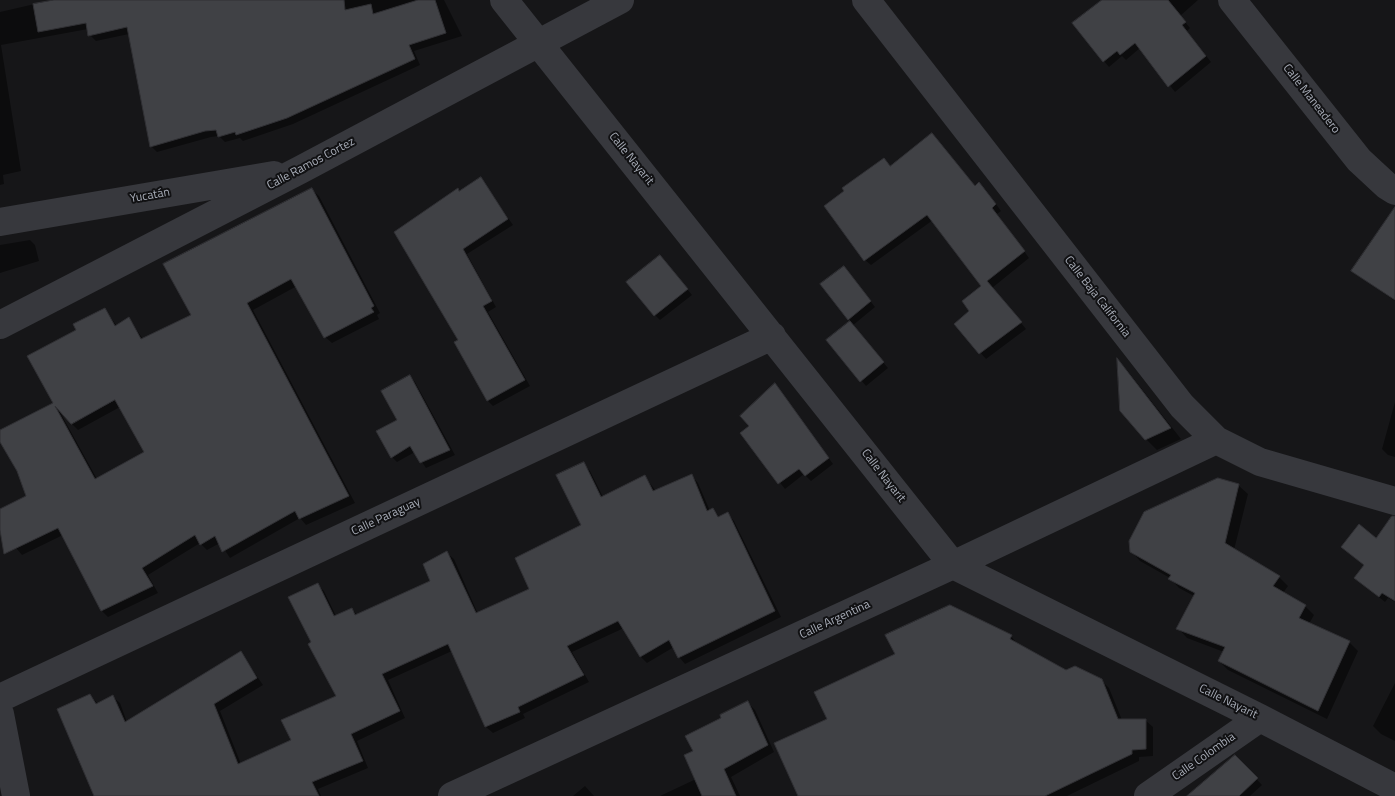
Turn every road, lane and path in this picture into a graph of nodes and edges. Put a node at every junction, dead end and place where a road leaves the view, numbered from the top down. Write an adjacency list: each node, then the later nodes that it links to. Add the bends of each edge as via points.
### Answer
1 (504, 0): 5 (street, Calle Nayarit)
2 (620, 0): 5 (street, Calle Ramos Cortez)
3 (866, 0): 11 (street, Calle Baja California, via 1182,406)
4 (1232, 0): 7 (street, Calle Maneadero, via 1359,160)
5 (538, 43): 6 (street, Calle Ramos Cortez); 10 (street, Calle Nayarit)
6 (300, 170): 8 (street, Yucatán); 9 (street, Calle Ramos Cortez)
7 (1395, 191)
8 (0, 222)
9 (0, 325)
10 (772, 336): 13 (street, Calle Nayarit); 14 (street, Calle Paraguay)
11 (1216, 440): 12 (street, Calle Baja California, via 1260,462); 13 (street, Calle Argentina)
12 (1395, 501)
13 (953, 565): 16 (street, Calle Nayarit); 19 (street, Calle Argentina)
14 (0, 698)
15 (0, 714): 18 (street)
16 (1260, 718): 17 (street, Calle Nayarit); 20 (street, Calle Colombia)
17 (1395, 788)
18 (16, 796)
19 (452, 796)
20 (1148, 796)

